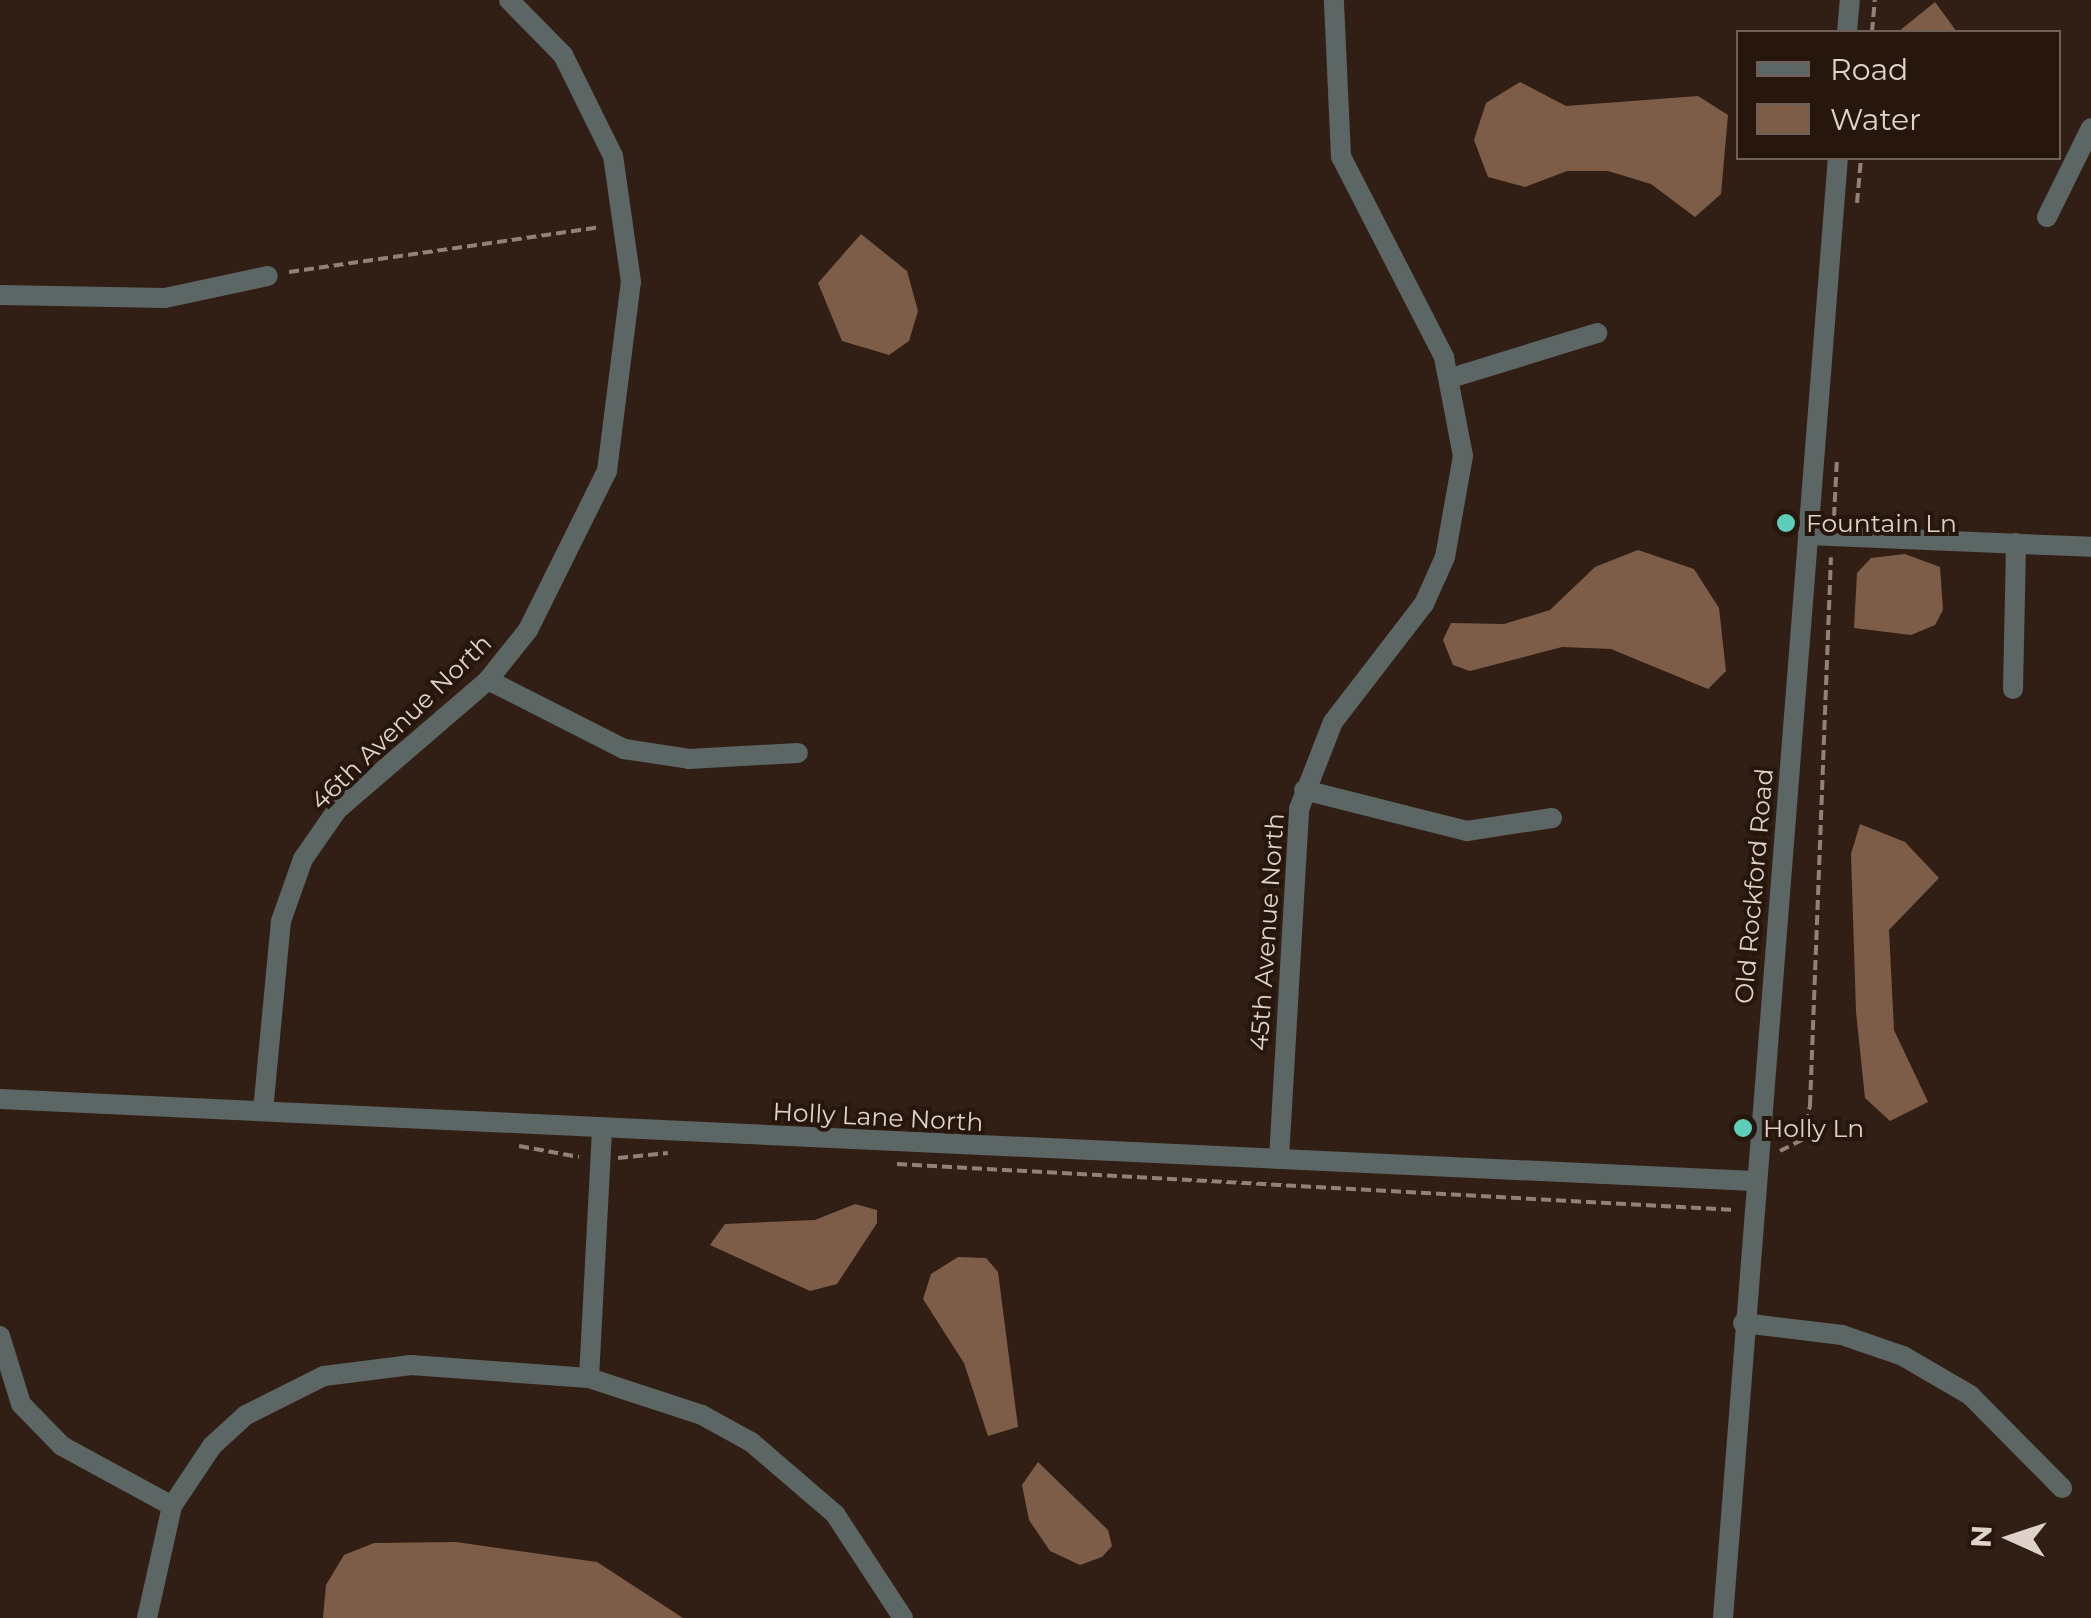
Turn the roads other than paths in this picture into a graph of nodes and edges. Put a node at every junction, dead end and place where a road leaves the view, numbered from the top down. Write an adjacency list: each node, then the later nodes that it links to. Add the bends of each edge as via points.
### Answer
1 (509, 0): 15 (street, 46th Avenue North, via 563,55 593,103 626,224 626,372 607,471 537,614)
2 (1334, 0): 11 (street, 45th Avenue North, via 1341,157)
3 (1850, 0): 4 (street)
4 (1847, 30)
5 (2091, 128): 7 (street)
6 (1838, 160): 12 (street, Old Rockford Road)
7 (2047, 216)
8 (268, 276): 9 (street, via 166,298)
9 (0, 295)
10 (1597, 333): 11 (street)
11 (1451, 378): 18 (street, 45th Avenue North, via 1462,456 1446,558 1424,604 1333,722)
12 (1808, 535): 13 (street); 24 (street, Old Rockford Road)
13 (2016, 543): 14 (street); 16 (street)
14 (2091, 547)
15 (488, 680): 17 (street, via 624,748 689,760); 21 (street, 46th Avenue North, via 338,810 304,860 280,921)
16 (2014, 689)
17 (798, 753)
18 (1304, 790): 19 (street, via 1467,831); 23 (street, 45th Avenue North, via 1292,854)
19 (1552, 818)
20 (0, 1099): 21 (street, Holly Lane North)
21 (263, 1110): 22 (street, Holly Lane North)
22 (602, 1128): 23 (street, Holly Lane North); 27 (street)
23 (1279, 1160): 24 (street, Holly Lane North)
24 (1754, 1181): 25 (street, Old Rockford Road)
25 (1742, 1323): 28 (street, via 1842,1335 1918,1363 1970,1395); 32 (street, Old Rockford Road)
26 (0, 1336): 29 (street, via 21,1404 62,1446)
27 (589, 1378): 29 (street, via 411,1366 324,1376 246,1415); 31 (street, via 685,1408 751,1442 835,1514)
28 (2062, 1488)
29 (172, 1506): 30 (street)
30 (147, 1618)
31 (903, 1618)
32 (1723, 1618)

